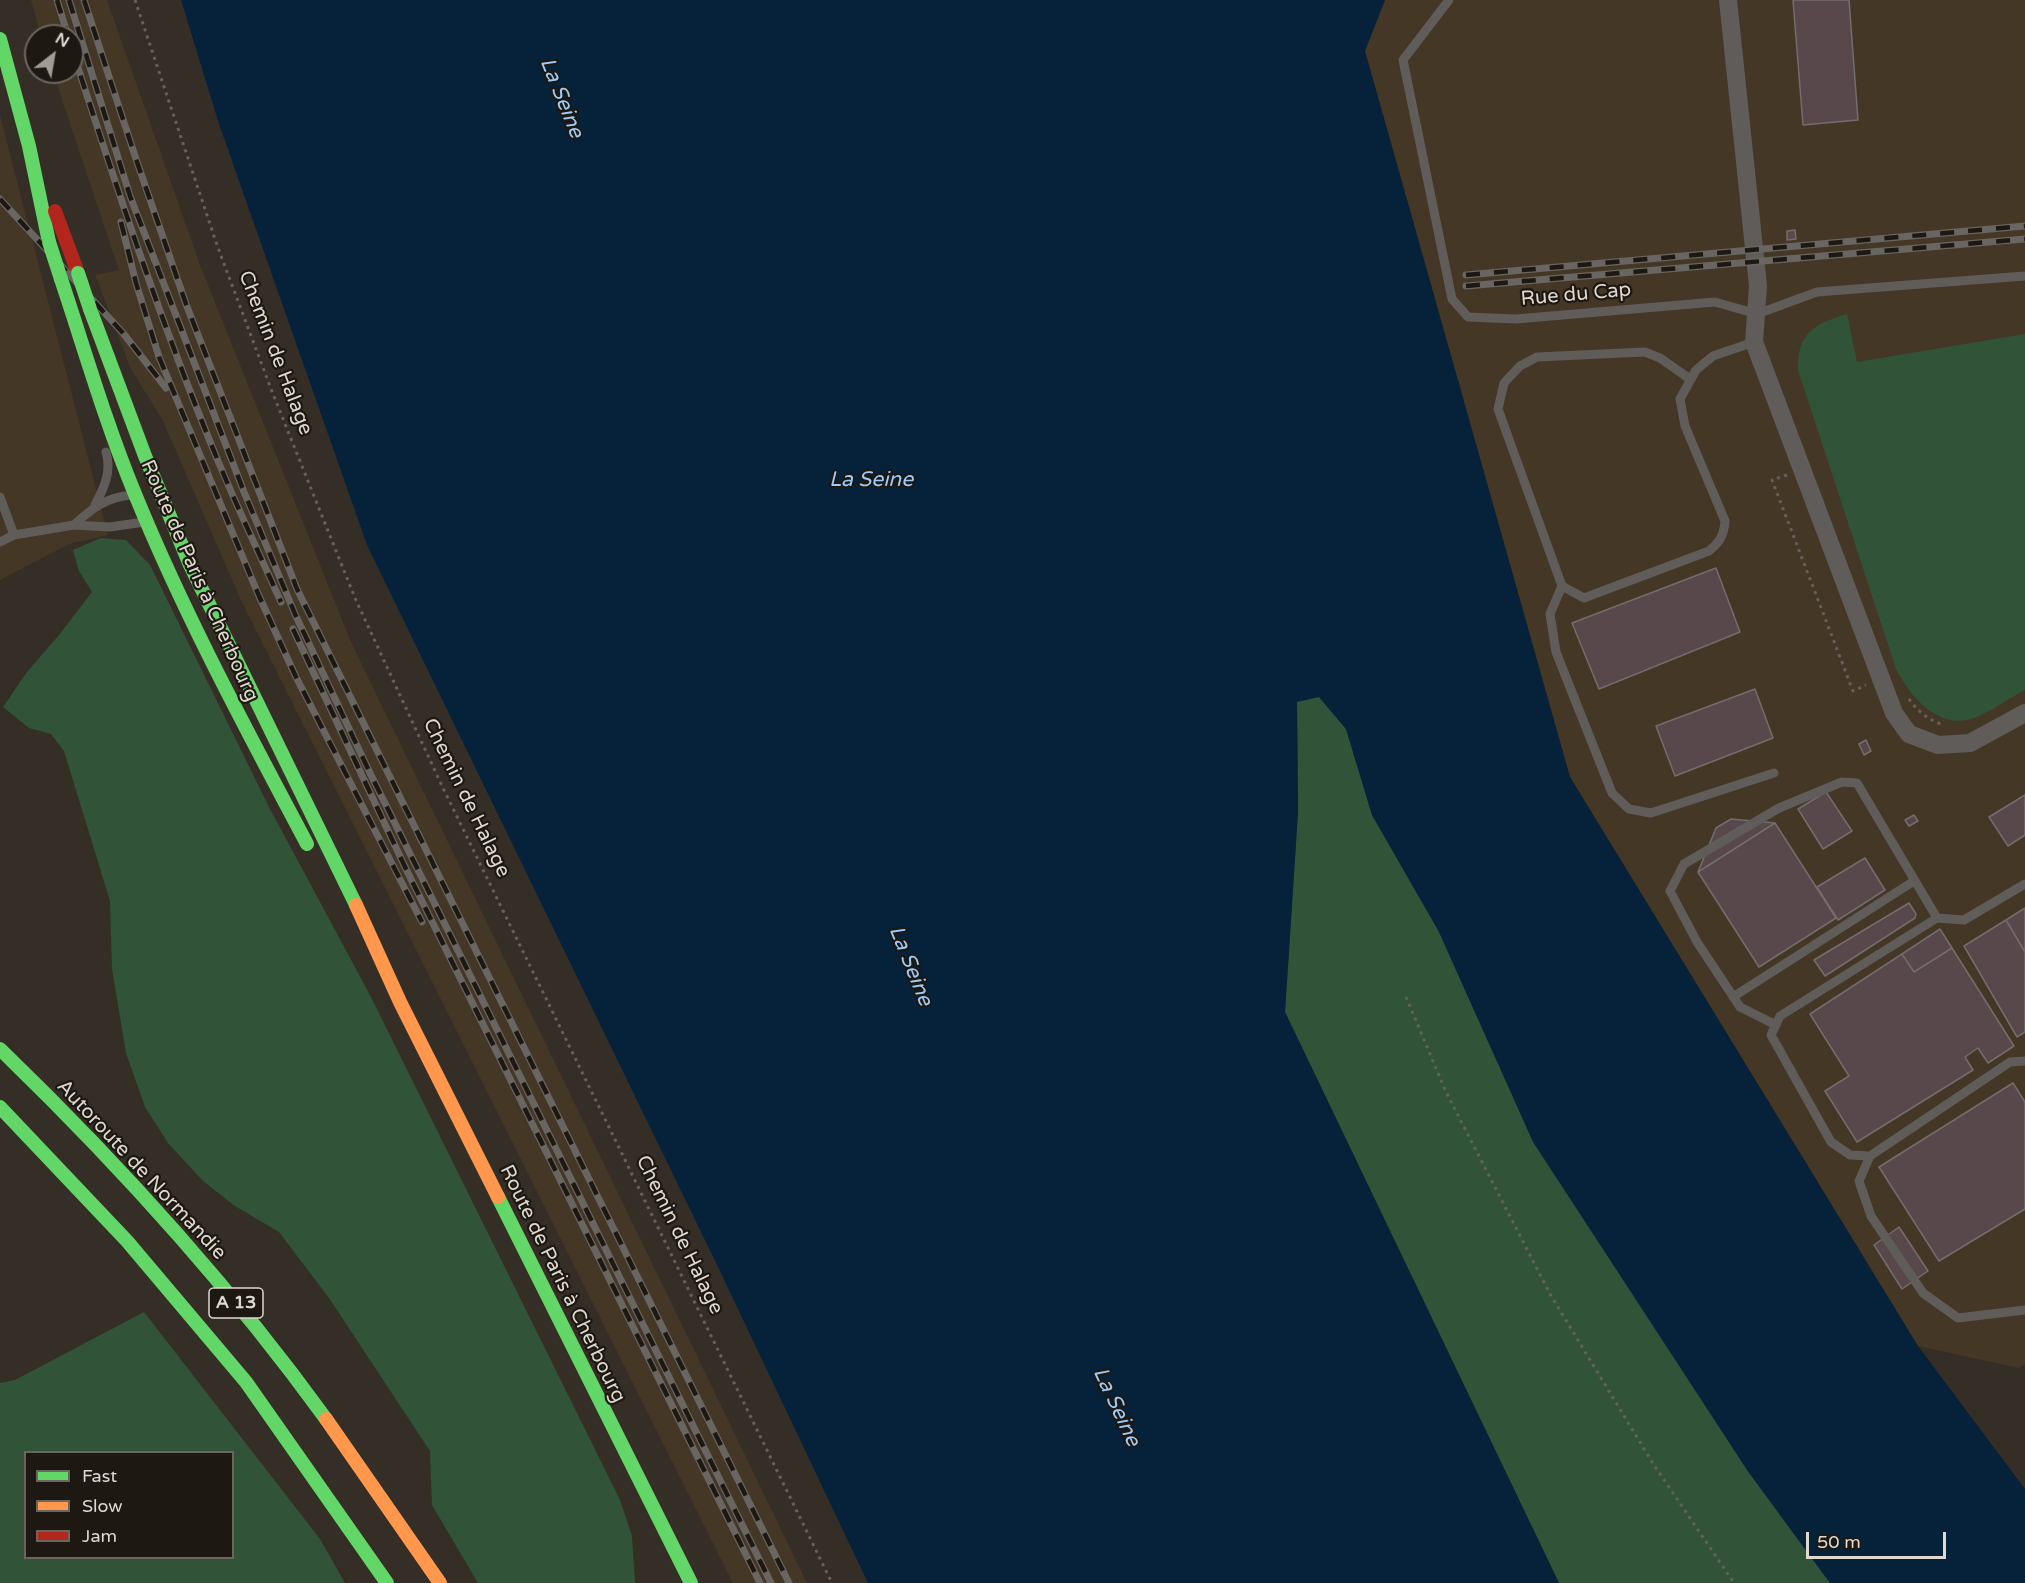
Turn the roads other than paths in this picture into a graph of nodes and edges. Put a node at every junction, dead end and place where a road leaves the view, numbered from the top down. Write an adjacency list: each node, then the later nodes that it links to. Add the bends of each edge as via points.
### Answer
1 (1449, 0): 7 (lane, Rue du Cap, via 1403,60 1452,298 1460,310 1468,317 1516,319 1715,302)
2 (1728, 0): 7 (street, via 1758,286)
3 (0, 39): 4 (main road, Route de Paris à Cherbourg)
4 (29, 146): 6 (main road, Route de Paris à Cherbourg, bridge, via 49,242); 11 (main road, Route de Paris à Cherbourg, bridge, via 121,396)
5 (2025, 276): 7 (lane, via 1818,292)
6 (63, 285): 11 (main road, Route de Paris à Cherbourg, via 104,411); 12 (lane, via 109,463 106,482)
7 (1757, 314): 8 (street)
8 (1754, 342): 9 (lane, via 1713,356); 17 (street, via 1899,720 1910,734 1938,745 1970,743)
9 (1690, 379): 16 (lane, via 1680,399 1685,426 1725,520 1718,544 1709,551 1584,598); 16 (lane, via 1645,352 1537,357 1520,366 1504,383 1498,410)
10 (0, 497): 14 (lane)
11 (150, 504): 12 (lane, via 117,496); 13 (lane, via 110,527); 19 (main road, Route de Paris à Cherbourg, via 227,695); 25 (main road, Route de Paris à Cherbourg, via 206,601 367,925)
12 (95, 506): 13 (lane)
13 (74, 525): 14 (lane)
14 (14, 535): 15 (lane)
15 (0, 542)
16 (1562, 586): 18 (lane, via 1550,614 1556,652 1612,793 1629,809 1651,813)
17 (2025, 713)
18 (1774, 773)
19 (315, 859)
20 (327, 879): 25 (main road, Route de Paris à Cherbourg)
21 (1914, 881): 23 (lane); 24 (lane); 24 (lane, via 1857,783 1842,782 1779,808 1684,864 1670,891 1697,942)
22 (2025, 884): 23 (lane, via 1964,920)
23 (1937, 918): 26 (lane, via 1780,1016)
24 (1733, 996): 26 (lane, via 1740,1007)
25 (400, 1002): 34 (main road, Route de Paris à Cherbourg)
26 (1776, 1025): 30 (lane, via 1771,1035 1831,1142 1850,1155)
27 (0, 1049): 33 (main road, Autoroute de Normandie / A 13, via 164,1219 269,1342)
28 (2025, 1061): 30 (lane, via 2010,1062)
29 (0, 1107): 32 (main road, A 13, via 127,1240 246,1382)
30 (1870, 1156): 31 (lane, via 1859,1181 1871,1216 1923,1293 1958,1318)
31 (2025, 1310)
32 (387, 1583)
33 (440, 1583)
34 (691, 1583)

